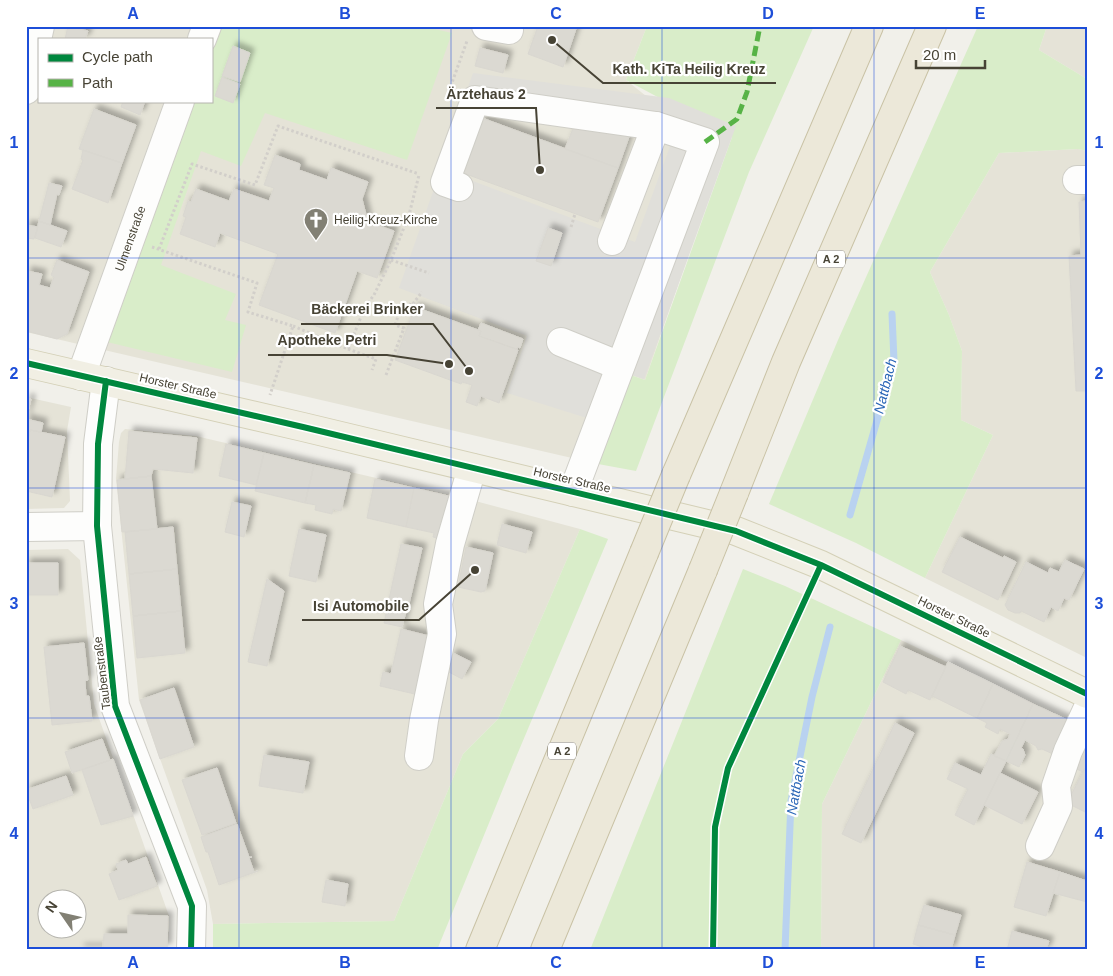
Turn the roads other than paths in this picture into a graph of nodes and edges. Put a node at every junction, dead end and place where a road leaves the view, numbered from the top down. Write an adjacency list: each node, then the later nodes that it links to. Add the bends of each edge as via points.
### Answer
1 (40, 26): 6 (street)
2 (207, 26): 5 (street)
3 (869, 26): 24 (highway, A 2, bridge, via 676,475)
4 (932, 26): 25 (highway, A 2, bridge, via 786,362)
5 (202, 38)
6 (26, 90)
7 (180, 102): 14 (street, Ulmenstraße, via 130,239)
8 (656, 126): 9 (street, via 475,100 445,182); 10 (street); 13 (street, via 705,142)
9 (460, 187)
10 (612, 241)
11 (561, 342): 13 (street)
12 (26, 363): 14 (main road, Horster Straße)
13 (620, 366): 16 (street)
14 (94, 378): 15 (main road, Horster Straße); 17 (street, Taubenstraße, via 98,444)
15 (472, 468): 16 (main road, Horster Straße); 21 (street, via 450,544 438,604 442,634)
16 (573, 492): 19 (main road, Horster Straße, via 736,531 796,554)
17 (97, 526): 18 (street); 23 (street, Taubenstraße, via 115,706 192,906)
18 (26, 527)
19 (1087, 694)
20 (1087, 710): 22 (street, via 1068,751 1056,786 1058,806)
21 (419, 756)
22 (1040, 846)
23 (191, 950)
24 (480, 950)
25 (545, 950)

